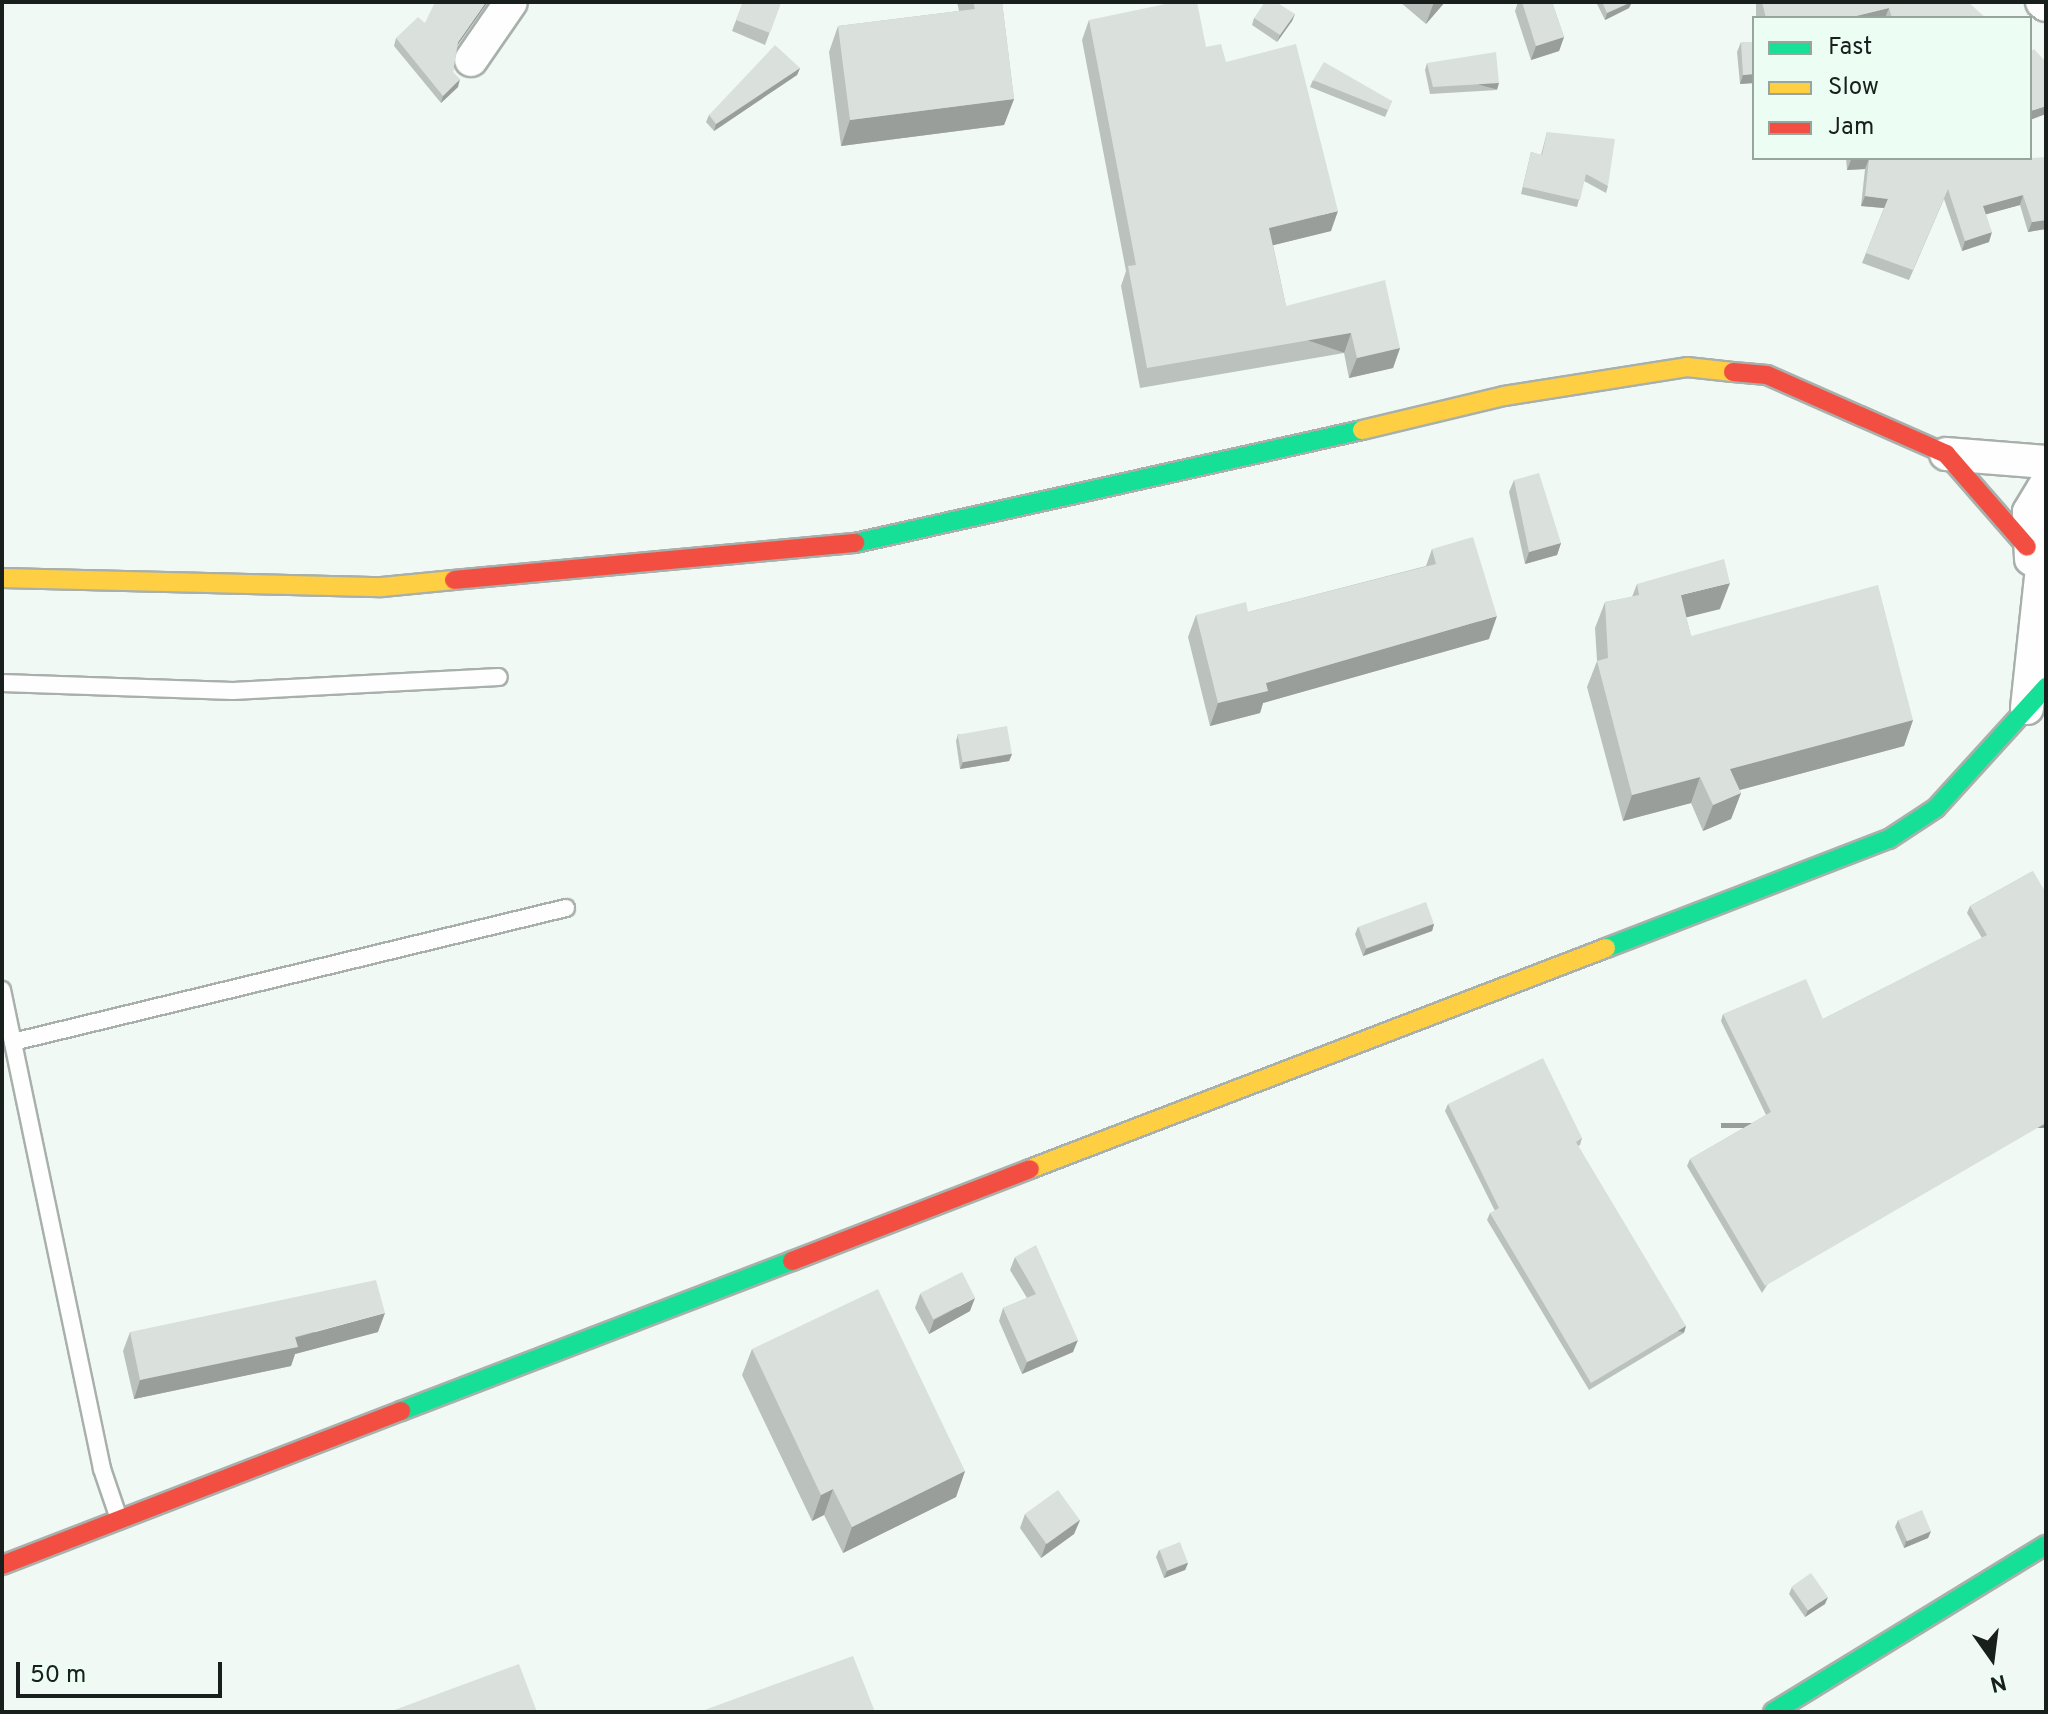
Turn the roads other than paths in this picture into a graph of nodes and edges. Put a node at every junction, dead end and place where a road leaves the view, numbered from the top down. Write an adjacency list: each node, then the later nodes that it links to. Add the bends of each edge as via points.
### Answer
1 (511, 2): 2 (street)
2 (471, 60)
3 (1946, 454): 4 (street); 6 (street); 7 (street, via 1767,375 1687,367 1504,396 843,545 382,587)
4 (2046, 462)
5 (2046, 484): 6 (street, via 2029,512)
6 (2027, 547): 8 (street)
7 (2, 578)
8 (2044, 581): 11 (street)
9 (499, 677): 10 (lane, via 233,691)
10 (2, 683)
11 (2036, 697): 15 (street, via 1936,808 1889,839)
12 (566, 908): 14 (lane)
13 (2, 990): 14 (lane)
14 (13, 1042): 15 (lane, via 102,1469)
15 (119, 1520): 17 (street)
16 (2046, 1545): 18 (street)
17 (2, 1565)
18 (1773, 1712)

